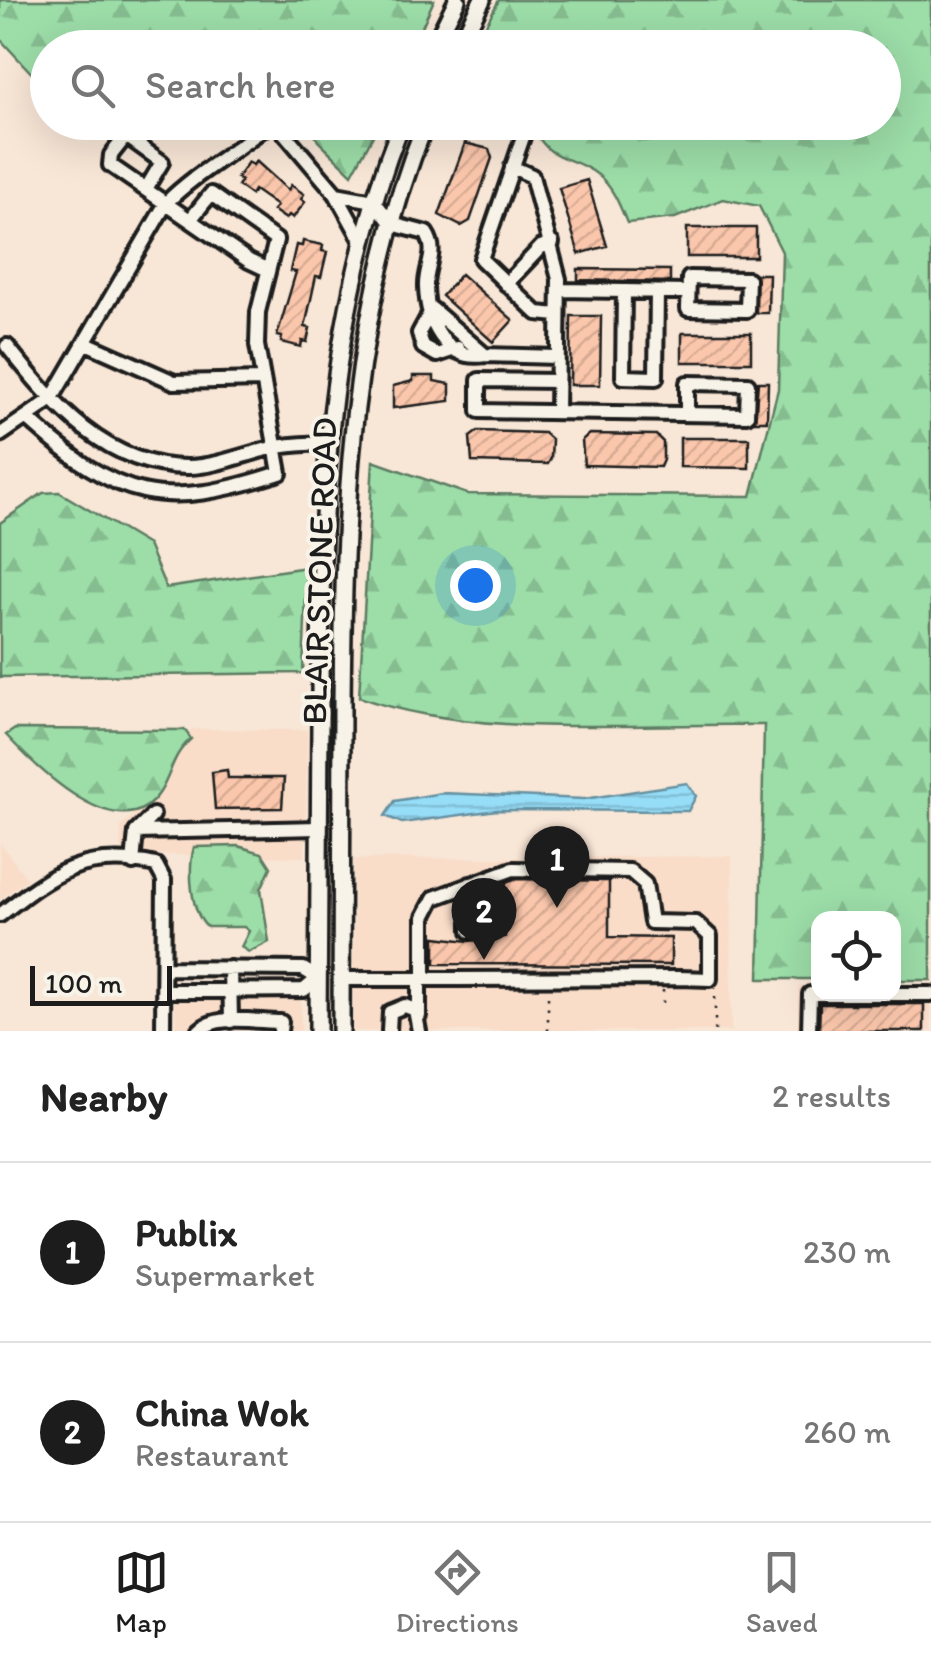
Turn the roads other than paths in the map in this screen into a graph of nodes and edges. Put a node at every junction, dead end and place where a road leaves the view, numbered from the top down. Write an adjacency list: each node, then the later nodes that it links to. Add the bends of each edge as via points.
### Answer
1 (457, 0): 3 (main road)
2 (482, 0): 4 (main road)
3 (442, 30)
4 (467, 30)
5 (251, 140): 14 (street, via 193,176)
6 (290, 140): 12 (street)
7 (396, 140): 13 (main road, BLAIR STONE ROAD)
8 (420, 140): 16 (main road, BLAIR STONE ROAD)
9 (522, 140): 10 (street)
10 (512, 167): 18 (street, via 532,176); 20 (street, via 480,254)
11 (146, 189): 14 (street)
12 (336, 194): 13 (street); 17 (street)
13 (374, 201): 16 (street); 17 (main road, BLAIR STONE ROAD)
14 (166, 203): 15 (street); 28 (street)
15 (190, 220): 19 (street); 19 (street, via 211,194 276,240)
16 (392, 224): 25 (street, via 429,238 426,288); 52 (main road, BLAIR STONE ROAD, via 362,345 348,464)
17 (362, 243): 40 (main road, BLAIR STONE ROAD)
18 (552, 243): 20 (street); 21 (street)
19 (268, 270): 33 (street, via 258,312)
20 (506, 284): 26 (street, via 537,313)
21 (558, 290): 22 (street); 26 (street)
22 (624, 291): 23 (street); 23 (street, via 623,377 656,378)
23 (657, 292): 24 (street)
24 (688, 292): 24 (street, via 688,278 748,279 747,310 688,309)
25 (432, 309): 27 (street); 30 (street, via 433,324)
26 (558, 315): 32 (street)
27 (464, 339): 30 (street); 31 (street)
28 (86, 343): 33 (street, via 174,382); 35 (street)
29 (7, 346): 35 (street)
30 (455, 351): 31 (street)
31 (485, 355): 32 (street)
32 (558, 357): 34 (street)
33 (262, 380): 41 (street)
34 (557, 381): 36 (street); 36 (street, via 479,380 479,411)
35 (51, 400): 38 (street); 41 (street, via 108,445 169,464 204,465)
36 (556, 412): 37 (street)
37 (686, 414): 37 (street, via 748,415 748,384 687,384)
38 (27, 418): 39 (street); 41 (street, via 102,476 165,497 200,496 280,472)
39 (0, 435)
40 (326, 443): 41 (street); 43 (main road, BLAIR STONE ROAD)
41 (274, 447)
42 (153, 814): 44 (street)
43 (319, 828): 44 (street); 51 (main road, BLAIR STONE ROAD)
44 (136, 832): 45 (street)
45 (132, 863): 47 (street, via 68,867); 49 (street, via 156,865 164,880)
46 (470, 884): 48 (street); 53 (street, via 434,898 428,907); 53 (street, via 513,868 630,871 645,884 651,922 696,923 710,936 710,979)
47 (0, 915)
48 (470, 931)
49 (164, 968): 50 (street); 54 (street)
50 (230, 968): 51 (street, via 303,969); 55 (street)
51 (318, 978): 52 (main road); 55 (street, via 304,990); 62 (main road, BLAIR STONE ROAD)
52 (341, 979): 53 (street); 63 (main road, BLAIR STONE ROAD)
53 (422, 979): 57 (street)
54 (164, 990): 55 (street); 59 (street)
55 (230, 990): 58 (street)
56 (931, 994): 66 (street, via 810,994)
57 (419, 998): 64 (street, via 389,1002); 65 (street)
58 (231, 1021): 60 (street, via 211,1022); 61 (street, via 281,1022)
59 (164, 1031)
60 (202, 1031)
61 (280, 1031)
62 (318, 1031)
63 (341, 1031)
64 (386, 1031): 65 (street, via 390,1012 405,1006 414,1010)
65 (419, 1031)
66 (809, 1031)

